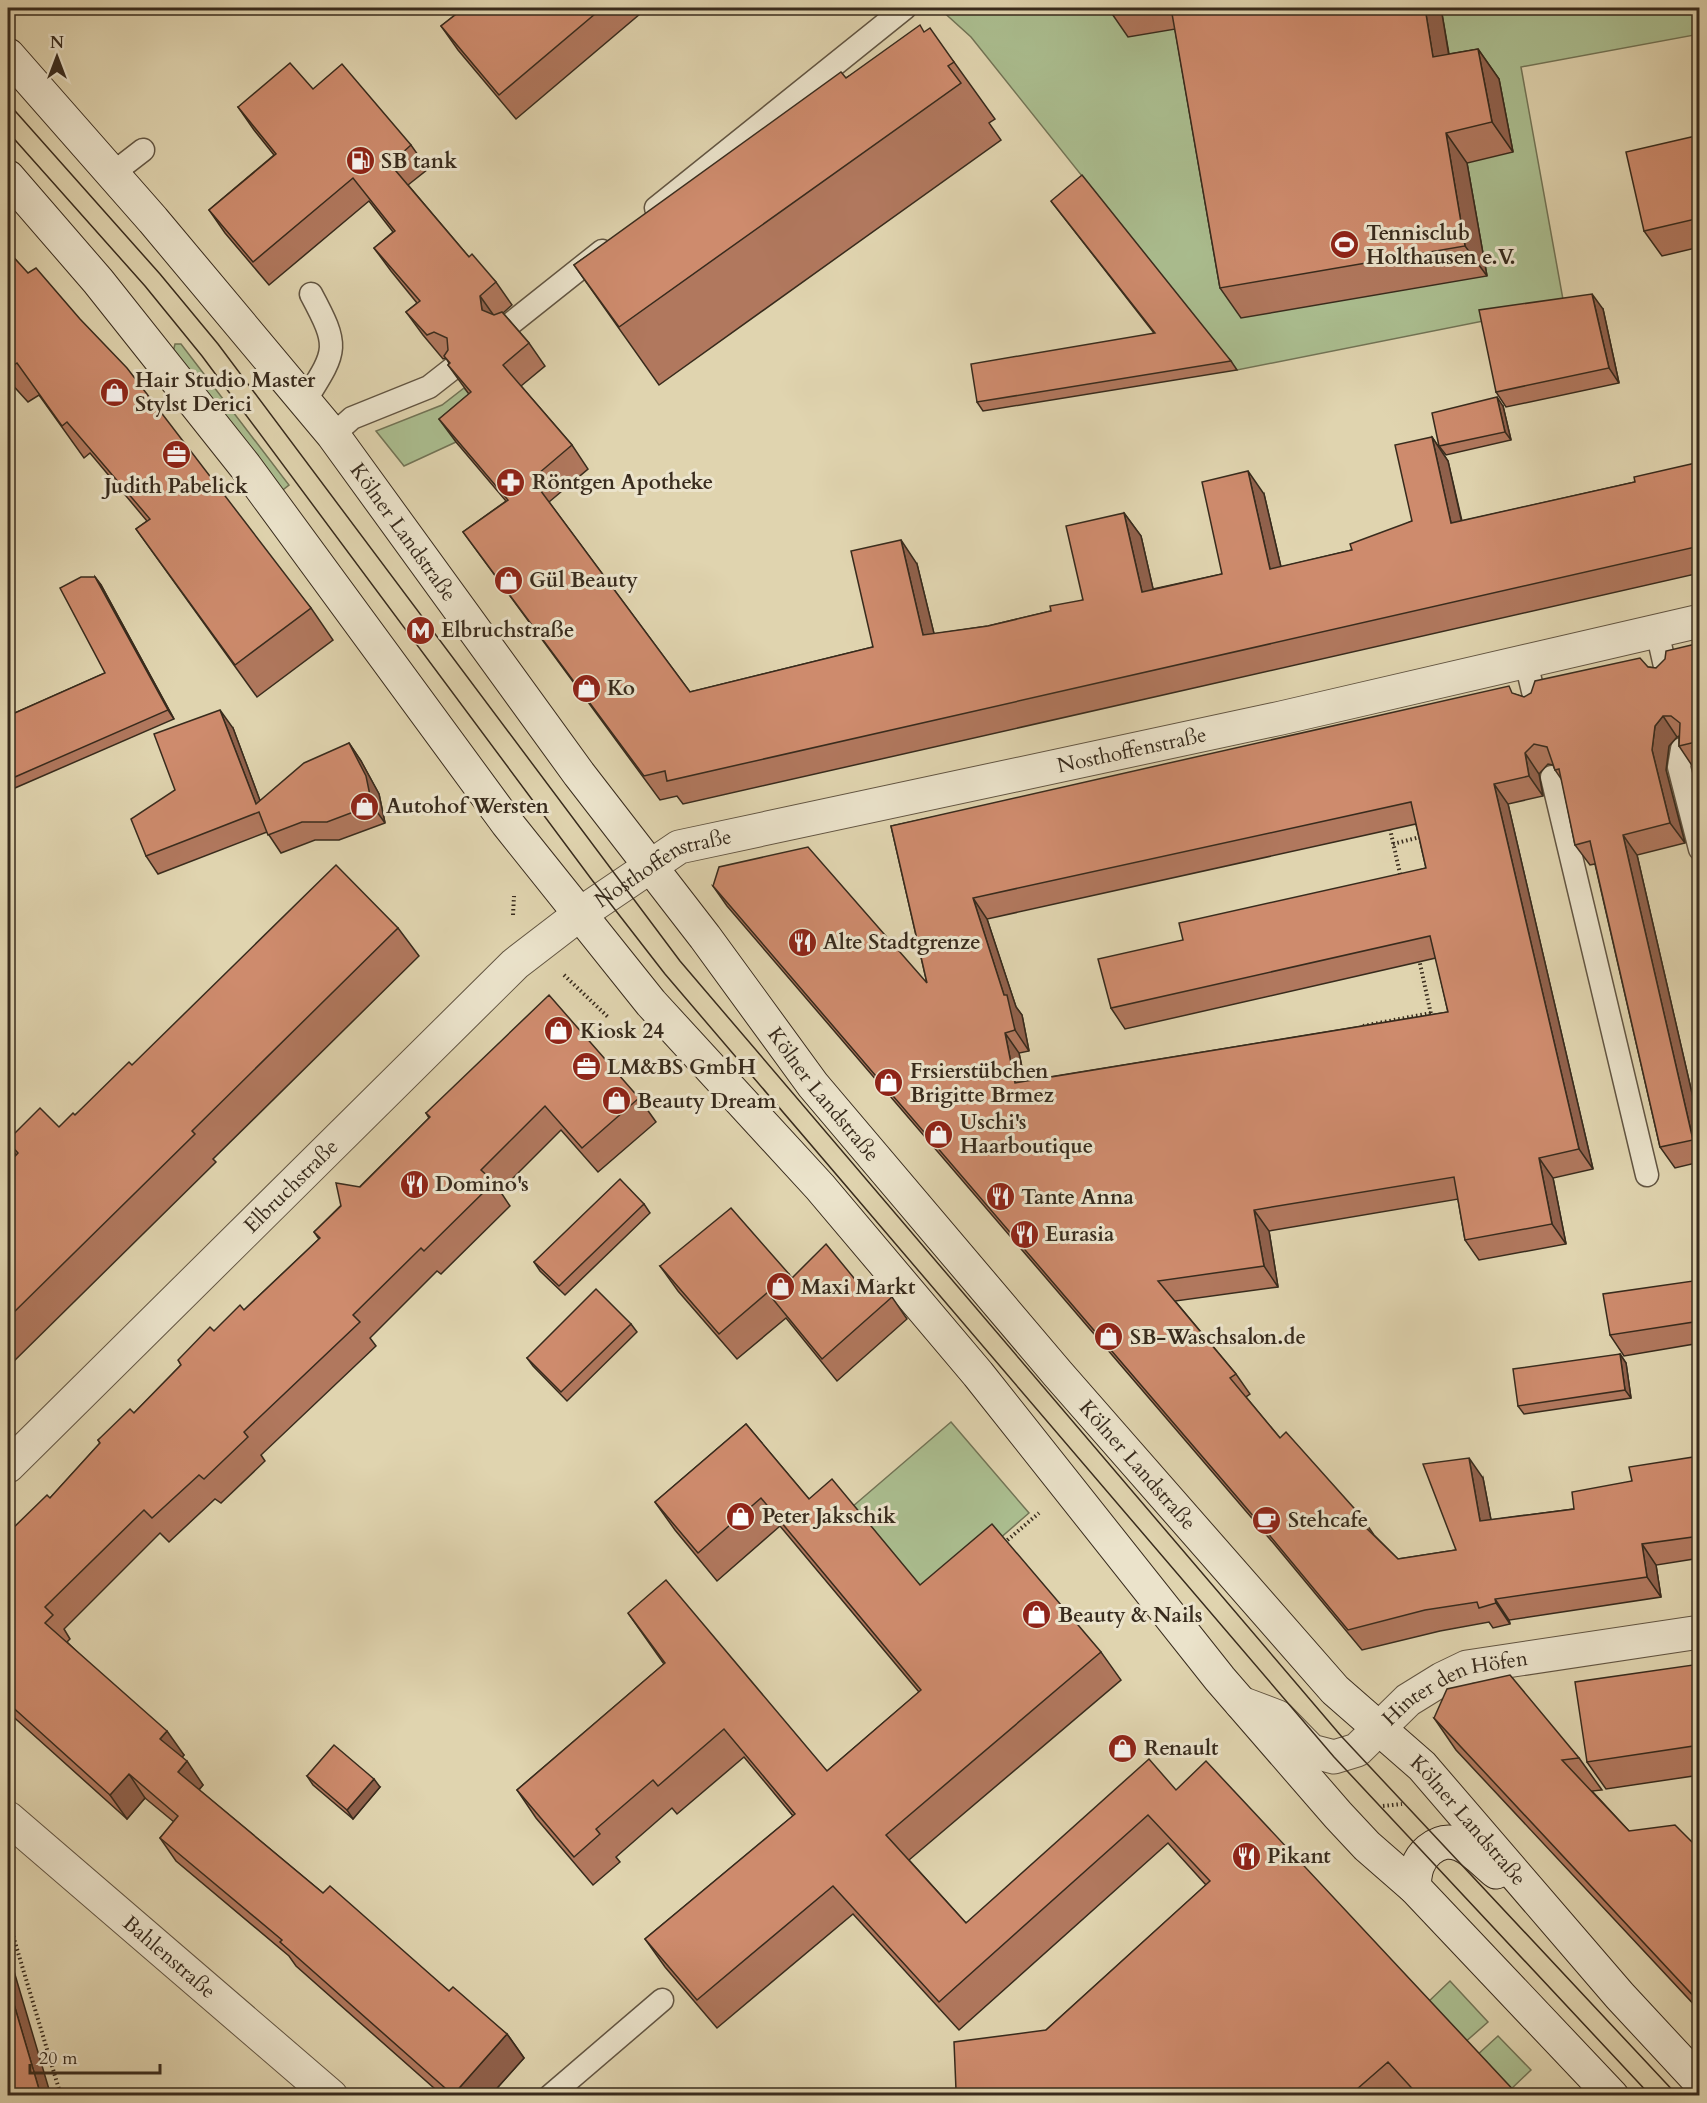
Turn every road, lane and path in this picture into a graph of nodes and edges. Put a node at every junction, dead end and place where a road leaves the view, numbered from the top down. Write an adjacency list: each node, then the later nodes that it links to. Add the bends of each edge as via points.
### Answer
1 (905, 8): 6 (lane)
2 (8, 55): 4 (main road, Kölner Landstraße)
3 (143, 150): 4 (lane)
4 (112, 174): 11 (main road, Kölner Landstraße)
5 (8, 177): 26 (main road, via 98,281 245,466 507,823)
6 (640, 220)
7 (621, 235): 9 (lane)
8 (311, 294): 11 (lane, via 329,327 332,353)
9 (509, 325)
10 (452, 369): 12 (lane, via 429,387 352,418)
11 (305, 401): 12 (main road, Kölner Landstraße)
12 (333, 435): 24 (main road, Kölner Landstraße)
13 (1700, 621): 14 (main road, Nosthoffenstraße)
14 (1657, 631): 15 (main road, Nosthoffenstraße); 16 (lane)
15 (1526, 662): 17 (lane); 24 (main road, Nosthoffenstraße, via 688,845)
16 (1667, 675)
17 (1536, 704)
18 (1682, 749): 23 (lane, via 1679,767)
19 (1552, 777): 31 (lane)
20 (1390, 829): 22 (path)
21 (1426, 836): 22 (path)
22 (1393, 844): 25 (path)
23 (1700, 849)
24 (650, 867): 26 (main road, Nosthoffenstraße); 37 (main road, Kölner Landstraße, via 828,1103 1051,1366 1335,1690)
25 (1402, 882)
26 (580, 914): 32 (main road, Elbruchstraße, via 515,964); 36 (main road, via 651,1003 820,1187 978,1374)
27 (1416, 947): 28 (path)
28 (1431, 1013): 29 (path); 30 (path)
29 (1433, 1024)
30 (1361, 1026)
31 (1647, 1175)
32 (8, 1466)
33 (1042, 1510): 34 (path)
34 (1000, 1547)
35 (1700, 1632): 37 (main road, Hinter den Höfen, via 1467,1667 1408,1700)
36 (1241, 1703): 37 (main road, Hinter den Höfen, via 1278,1717 1311,1751 1326,1757 1357,1750); 40 (main road)
37 (1378, 1728): 38 (main road, Kölner Landstraße)
38 (1422, 1766): 40 (path, via 1407,1779 1419,1793 1405,1804 1379,1806 1367,1818 1381,1832); 41 (main road, Kölner Landstraße)
39 (14, 1835): 47 (main road, Bahlenstraße)
40 (1367, 1846): 42 (main road)
41 (1525, 1884): 42 (main road, via 1503,1878 1474,1853 1451,1841 1440,1842 1424,1854 1415,1869); 45 (main road, Kölner Landstraße)
42 (1414, 1887): 49 (main road)
43 (8, 1919): 46 (path)
44 (662, 2000): 48 (lane)
45 (1700, 2082)
46 (62, 2096)
47 (331, 2096)
48 (550, 2096)
49 (1612, 2096)

